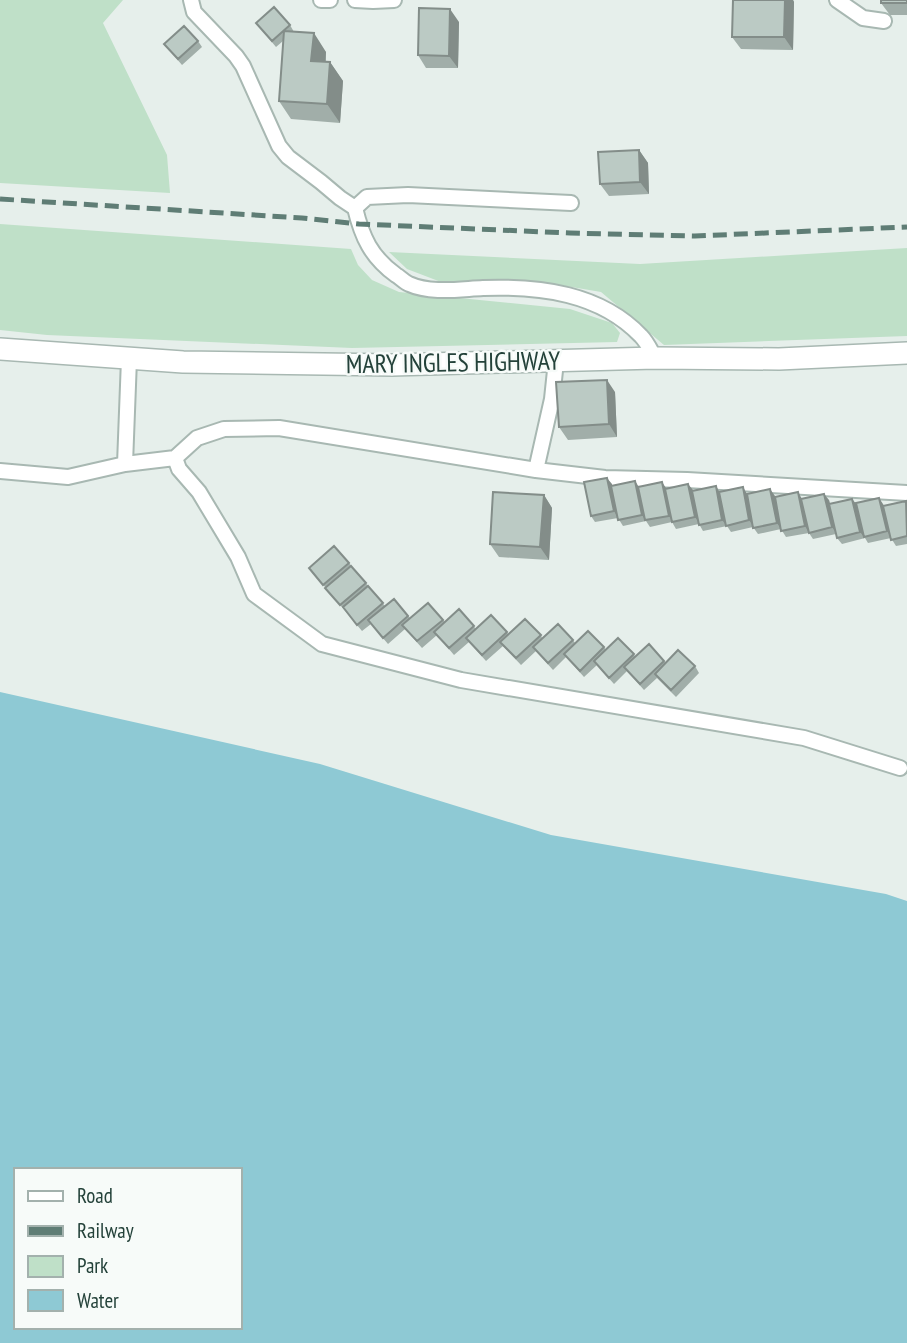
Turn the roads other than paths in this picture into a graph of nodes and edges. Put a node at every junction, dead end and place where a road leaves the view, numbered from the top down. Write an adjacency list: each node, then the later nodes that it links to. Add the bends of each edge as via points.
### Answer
1 (191, 0): 9 (lane, via 194,12 243,66 288,158)
2 (321, 0): 3 (lane)
3 (330, 0)
4 (355, 0): 5 (lane)
5 (394, 0)
6 (837, 0): 7 (lane, via 863,18)
7 (884, 21)
8 (571, 203): 9 (lane, via 408,195 366,197)
9 (355, 208): 13 (lane, via 369,248 409,284 439,290 544,290 581,297 617,314 643,338)
10 (0, 349): 12 (street, MARY INGLES HIGHWAY)
11 (907, 353): 13 (street, MARY INGLES HIGHWAY)
12 (129, 359): 14 (street, MARY INGLES HIGHWAY, via 392,365); 16 (lane)
13 (656, 359): 14 (street, MARY INGLES HIGHWAY)
14 (556, 361): 17 (lane)
15 (175, 458): 16 (lane); 17 (lane, via 197,438 224,429 279,428); 20 (lane, via 238,557 254,594 322,644 461,680 804,738)
16 (125, 464): 18 (lane, via 68,477)
17 (536, 470): 19 (lane, via 605,478)
18 (0, 471)
19 (907, 493)
20 (900, 768)

